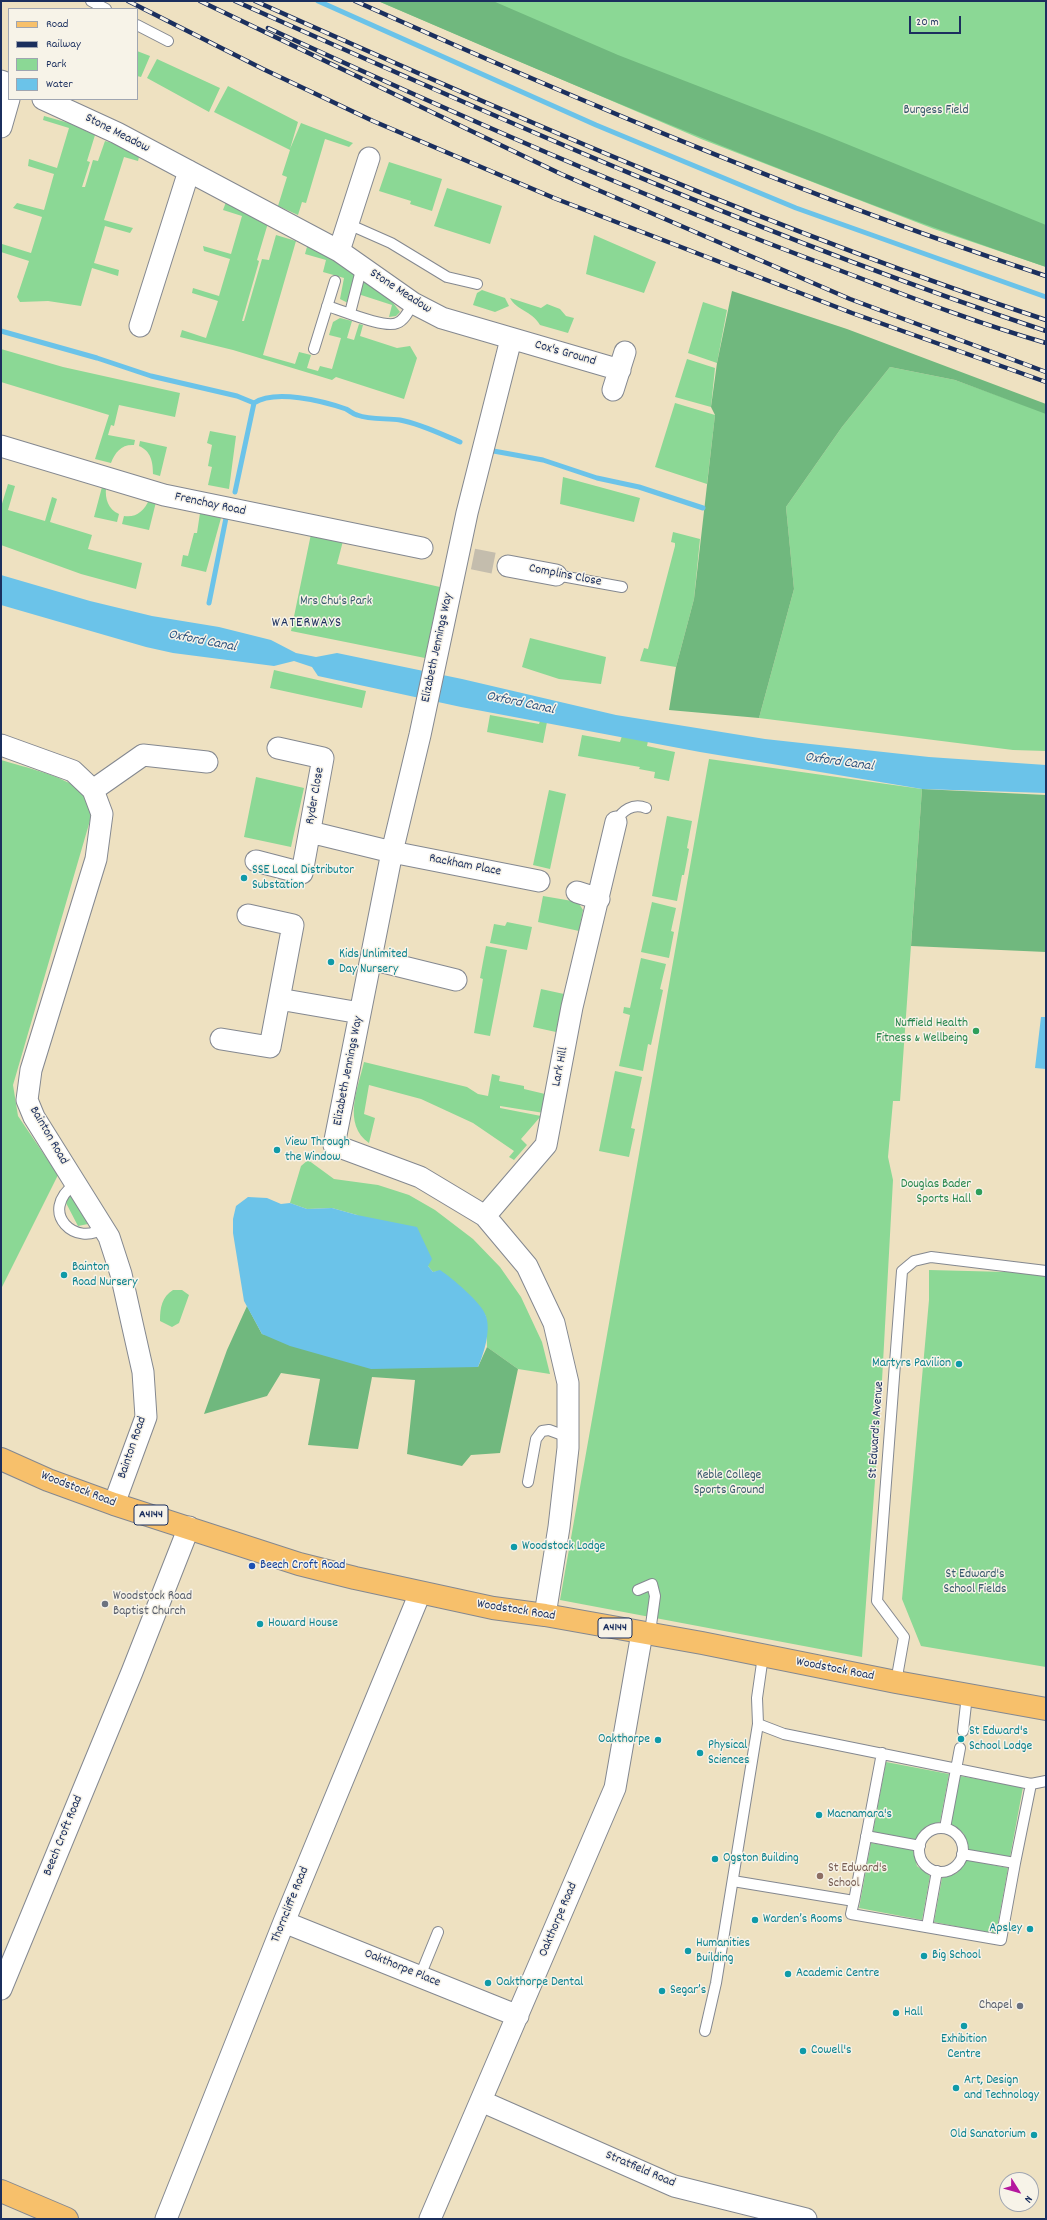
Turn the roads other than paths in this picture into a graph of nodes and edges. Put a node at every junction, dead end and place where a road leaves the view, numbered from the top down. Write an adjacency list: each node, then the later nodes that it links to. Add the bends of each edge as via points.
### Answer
1 (91, 1): 2 (lane)
2 (104, 8)
3 (138, 26): 4 (lane)
4 (168, 41)
5 (9, 100): 7 (street)
6 (45, 100): 9 (street, Stone Meadow, via 117,133)
7 (1, 127)
8 (369, 158): 10 (street)
9 (189, 171): 11 (street, Stone Meadow); 18 (street)
10 (348, 224): 11 (street); 14 (lane, via 391,243 447,277)
11 (339, 251): 12 (street, Stone Meadow)
12 (362, 266): 15 (street, Stone Meadow); 17 (lane)
13 (334, 281): 16 (lane)
14 (477, 284)
15 (413, 303): 17 (lane, via 404,318 398,323 387,325); 19 (street, Stone Meadow, via 442,318)
16 (327, 306): 17 (lane); 20 (lane)
17 (350, 313)
18 (140, 326)
19 (511, 338): 21 (street, Cox's Ground, via 622,361); 34 (street, Elizabeth Jennings Way, via 466,558 442,633)
20 (314, 349)
21 (613, 390)
22 (1, 446): 23 (street, Frenchay Road, via 164,495)
23 (422, 548)
24 (508, 566): 25 (street, Complins Close)
25 (556, 575): 26 (lane, Complins Close)
26 (622, 587)
27 (1, 745): 30 (street, Bainton Road, via 73,771)
28 (278, 748): 33 (street, Ryder Close, via 323,758)
29 (208, 762): 30 (street, via 143,755)
30 (94, 790): 45 (street, Bainton Road, via 102,814 96,859 31,1070 27,1100 34,1117)
31 (646, 808): 32 (lane, Lark Hill, via 628,808 620,813)
32 (616, 822): 38 (street, Lark Hill)
33 (310, 832): 34 (street, Ryder Close); 35 (street, Ryder Close, via 302,873)
34 (392, 852): 36 (street, Rackham Place); 40 (street, Elizabeth Jennings Way)
35 (256, 861)
36 (539, 881)
37 (577, 892): 38 (street)
38 (599, 899): 46 (street, Lark Hill, via 572,1007 546,1145)
39 (248, 915): 42 (street, via 293,925)
40 (371, 959): 41 (street); 43 (street, Elizabeth Jennings Way)
41 (456, 980)
42 (279, 999): 43 (street); 44 (street, via 270,1047)
43 (360, 1014): 46 (street, Elizabeth Jennings Way, via 334,1145 420,1177)
44 (221, 1039)
45 (76, 1183): 47 (street, Bainton Road); 47 (lane, via 59,1201 59,1215 64,1224 73,1231 84,1233 94,1233)
46 (485, 1216): 49 (street, Elizabeth Jennings Way, via 527,1266 554,1323 568,1383)
47 (103, 1227): 52 (street, Bainton Road, via 109,1237 121,1274 146,1393 146,1416)
48 (1046, 1270): 59 (lane, St Edward's Avenue, via 931,1257 914,1261 902,1271 877,1601 904,1637)
49 (568, 1437): 51 (lane, via 549,1430 542,1431 536,1439); 56 (street, Elizabeth Jennings Way, via 559,1527)
50 (1, 1459): 52 (main road, Woodstock Road / A4144, via 48,1480)
51 (528, 1482)
52 (114, 1504): 53 (main road, Woodstock Road / A4144)
53 (189, 1527): 55 (main road, Woodstock Road / A4144, via 299,1564); 81 (street, Beech Croft Road)
54 (638, 1590): 57 (lane, via 652,1584 655,1596)
55 (420, 1593): 56 (main road, Woodstock Road / A4144, via 493,1608); 77 (street, Thorncliffe Road)
56 (544, 1614): 57 (main road, Woodstock Road / A4144)
57 (647, 1629): 58 (main road, Woodstock Road / A4144); 82 (street, Oakthorpe Road, via 615,1788)
58 (763, 1656): 59 (main road, Woodstock Road / A4144); 62 (lane, via 756,1698)
59 (896, 1682): 60 (main road, Woodstock Road / A4144)
60 (967, 1695): 61 (main road, Woodstock Road / A4144); 63 (lane)
61 (1046, 1709)
62 (758, 1724): 65 (lane, via 784,1734); 75 (lane)
63 (963, 1731)
64 (960, 1748): 66 (lane)
65 (882, 1753): 66 (lane); 70 (lane)
66 (956, 1768): 68 (lane); 69 (lane)
67 (1046, 1781): 68 (lane)
68 (1032, 1784): 73 (lane)
69 (945, 1828): 71 (lane, via 930,1831 924,1836); 72 (lane, via 958,1836)
70 (866, 1836): 71 (lane); 76 (lane)
71 (920, 1846): 74 (lane, via 920,1858 924,1864)
72 (962, 1854): 73 (lane); 74 (lane, via 958,1864 952,1869)
73 (1015, 1863): 78 (lane, via 1000,1940)
74 (937, 1872): 78 (lane)
75 (733, 1881): 76 (lane); 83 (lane)
76 (854, 1901): 78 (lane, via 851,1914)
77 (284, 1922): 80 (street, Oakthorpe Place); 87 (street, Thorncliffe Road)
78 (927, 1927)
79 (438, 1932): 80 (lane)
80 (420, 1976): 82 (street, Oakthorpe Place)
81 (1, 1989)
82 (518, 2016): 84 (street, Oakthorpe Road)
83 (706, 2031)
84 (481, 2101): 88 (street, Oakthorpe Road); 89 (street, Stratfield Road, via 674,2186)
85 (1, 2191): 86 (main road)
86 (67, 2219)
87 (166, 2219)
88 (430, 2219)
89 (806, 2219)

